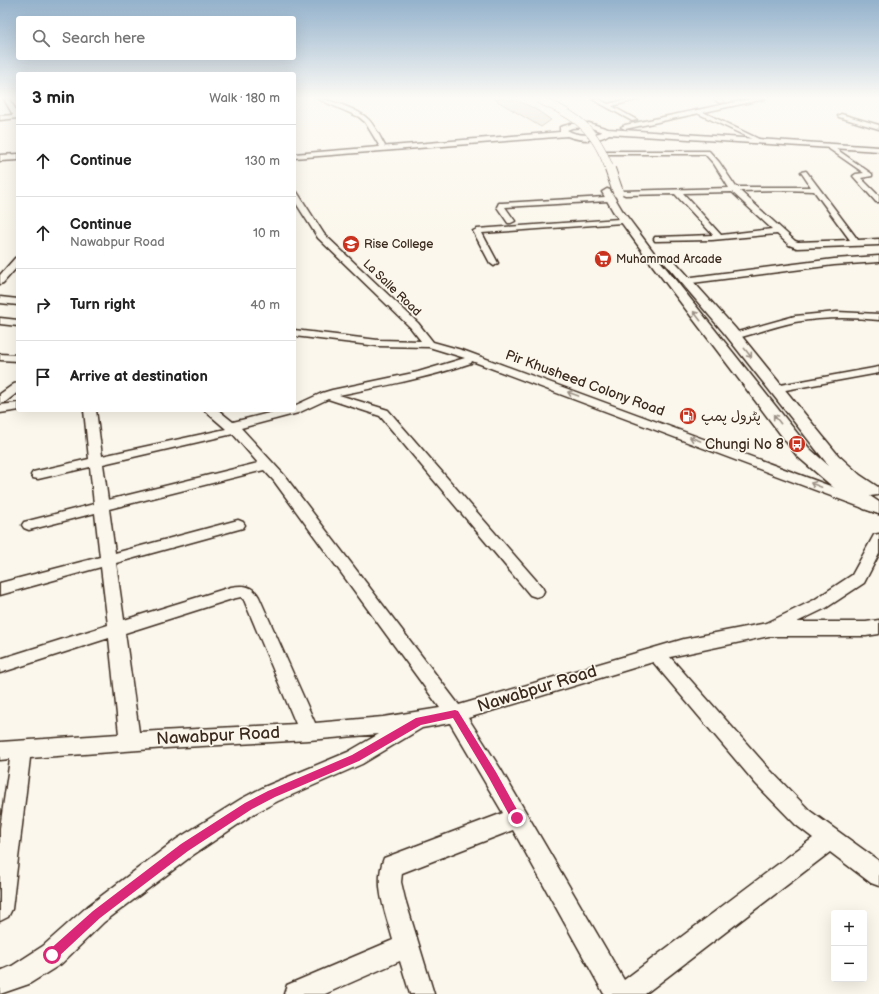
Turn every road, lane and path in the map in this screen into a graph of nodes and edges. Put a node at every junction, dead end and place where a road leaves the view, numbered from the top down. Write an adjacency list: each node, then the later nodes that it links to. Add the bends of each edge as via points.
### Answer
1 (390, 145): 6 (main road)
2 (414, 145): 11 (main road)
3 (592, 145): 16 (main road)
4 (599, 145): 64 (main road, one-way to 64, bridge, via 626,209 730,331 832,459 854,479)
5 (819, 145): 7 (main road)
6 (382, 146): 9 (main road)
7 (827, 146): 8 (main road); 25 (street, via 870,175 856,176)
8 (879, 149)
9 (296, 152)
10 (608, 152): 20 (street, via 706,152 717,163)
11 (296, 156)
12 (0, 158): 13 (main road)
13 (16, 158)
14 (16, 161): 15 (main road)
15 (0, 162)
16 (599, 166)
17 (804, 172): 19 (street)
18 (605, 185): 66 (main road, one-way to 18, via 839,483 803,452 657,264 618,210)
19 (816, 189): 20 (street); 32 (street)
20 (734, 190): 21 (street); 28 (street)
21 (678, 192): 22 (street); 29 (street)
22 (625, 193)
23 (296, 197): 45 (street, La Salle Road, via 321,236 409,320)
24 (604, 200): 26 (street, via 502,205)
25 (879, 200)
26 (511, 221)
27 (619, 221): 35 (street, via 476,231)
28 (778, 231): 29 (street); 32 (street, via 797,245)
29 (719, 237): 30 (street)
30 (658, 240)
31 (879, 242): 32 (street)
32 (856, 243)
33 (879, 259): 37 (street, via 834,262)
34 (16, 262): 36 (street, via 0,281)
35 (494, 263)
36 (16, 274)
37 (692, 280)
38 (0, 300): 39 (street)
39 (16, 302)
40 (879, 317): 44 (street, via 808,317)
41 (0, 321): 42 (street)
42 (16, 323)
43 (296, 333): 45 (street, via 378,342)
44 (738, 335)
45 (430, 344): 47 (street, Pir Khusheed Colony Road)
46 (0, 357): 48 (street)
47 (464, 357): 52 (street, via 438,371); 66 (street, Pir Khusheed Colony Road, one-way to 47)
48 (16, 358)
49 (879, 370): 51 (street)
50 (16, 388): 53 (street)
51 (780, 388)
52 (326, 395): 55 (street, via 316,402); 72 (street, via 384,413)
53 (0, 400)
54 (16, 407): 56 (street)
55 (296, 409)
56 (0, 410)
57 (90, 412): 61 (street)
58 (213, 412): 60 (street)
59 (287, 412): 60 (street)
60 (233, 428): 61 (street); 62 (street)
61 (97, 462): 63 (street); 65 (street)
62 (267, 465): 65 (street); 78 (street)
63 (38, 475)
64 (879, 495)
65 (102, 506): 68 (street); 70 (street)
66 (879, 509)
67 (238, 524): 70 (street)
68 (29, 525)
69 (879, 539): 75 (street, via 858,579 820,604)
70 (108, 560): 71 (street); 74 (street)
71 (0, 589)
72 (536, 591)
73 (879, 627): 75 (street, Nawabpur Road)
74 (117, 629): 77 (street); 80 (street, via 244,591 251,597); 81 (street)
75 (769, 629): 76 (street, Nawabpur Road)
76 (657, 654): 78 (street, Nawabpur Road); 84 (street, via 763,777 803,818)
77 (0, 666)
78 (455, 714): 79 (street, Nawabpur Road); 83 (street)
79 (419, 721): 80 (street, Nawabpur Road); 88 (street, via 356,758 248,806 185,847 96,914 52,955 20,975)
80 (310, 732): 81 (street, Nawabpur Road)
81 (130, 741): 82 (street, Nawabpur Road)
82 (10, 751): 86 (street)
83 (517, 818): 87 (street, via 392,866 390,882); 91 (street)
84 (831, 838): 85 (street); 92 (street)
85 (879, 875)
86 (0, 909)
87 (407, 946): 89 (street); 90 (street)
88 (0, 983)
89 (296, 994)
90 (422, 994)
91 (618, 994)
92 (625, 994)

